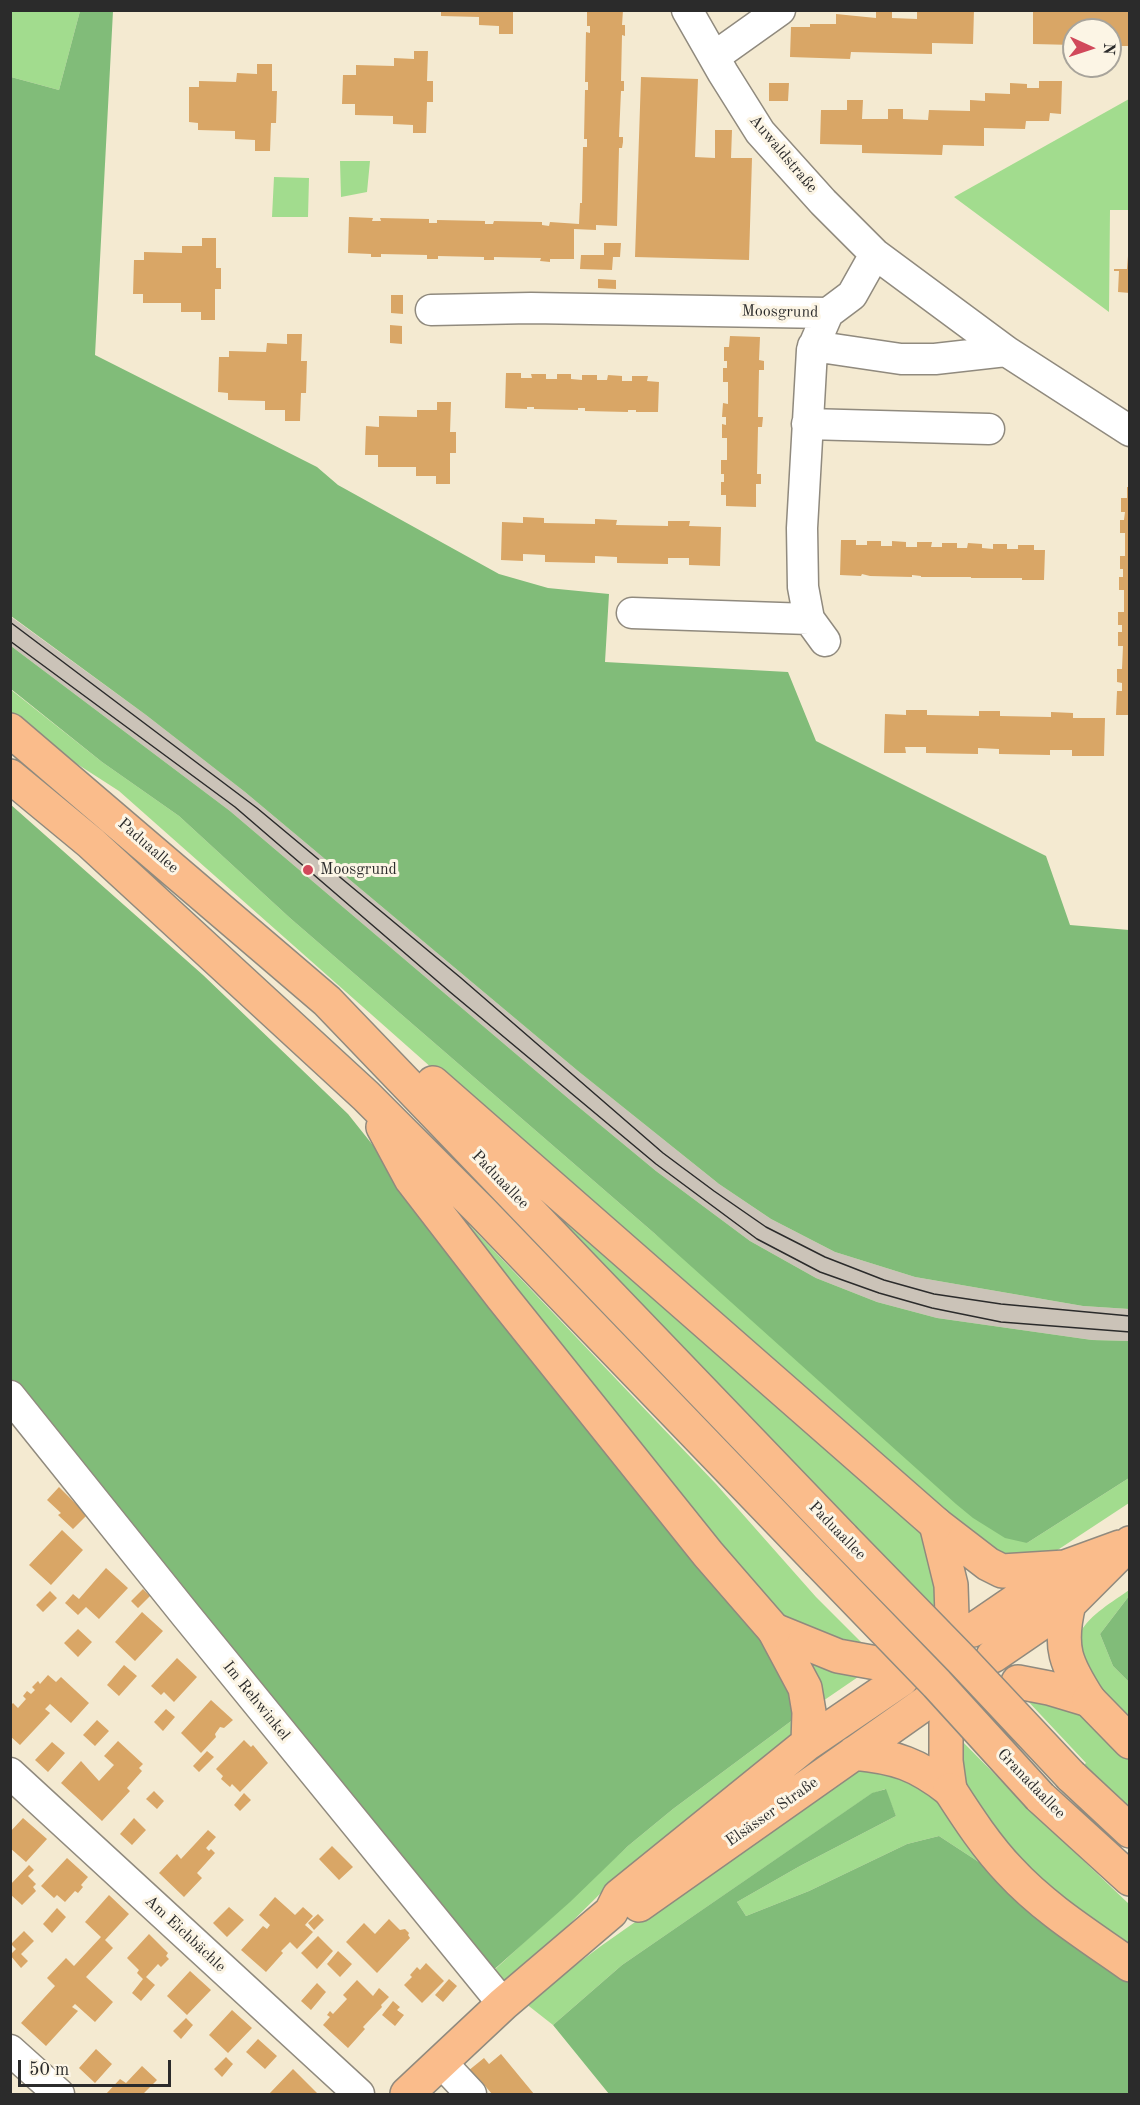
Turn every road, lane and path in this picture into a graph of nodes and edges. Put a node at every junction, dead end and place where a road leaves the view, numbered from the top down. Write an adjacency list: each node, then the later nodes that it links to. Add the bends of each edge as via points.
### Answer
1 (687, 10): 3 (street, Auwaldstraße)
2 (780, 10): 3 (street)
3 (714, 57): 4 (street, Auwaldstraße, via 760,132)
4 (875, 254): 6 (street, via 852,296); 8 (street, Auwaldstraße)
5 (431, 310): 6 (street, Moosgrund)
6 (828, 313): 7 (street, Moosgrund)
7 (813, 346): 8 (street, via 900,359); 9 (street, Moosgrund)
8 (1006, 351): 11 (street, Auwaldstraße)
9 (807, 424): 10 (street); 12 (street, Moosgrund, via 803,587 817,630)
10 (989, 429)
11 (1130, 431)
12 (632, 614)
13 (10, 730): 15 (main road, Paduaallee)
14 (10, 776): 16 (main road, Paduaallee, via 91,843)
15 (327, 1001): 18 (main road, via 422,1073); 23 (main road, Paduaallee, bridge, via 843,1538)
16 (366, 1096): 22 (main road, via 411,1179 708,1554); 25 (main road, Paduaallee, bridge, via 818,1561)
17 (10, 1395): 36 (street, Im Rehwinkel)
18 (936, 1524): 20 (main road, via 1002,1571); 23 (main road)
19 (1128, 1544): 20 (main road); 21 (main road)
20 (1065, 1567): 23 (main road)
21 (1069, 1605): 23 (main road); 26 (main road, via 1063,1641 1070,1669)
22 (774, 1630): 25 (main road); 28 (main road, via 805,1688)
23 (970, 1641): 32 (main road, Granadaallee, bridge, via 1071,1776)
24 (1018, 1682): 26 (main road)
25 (914, 1689): 28 (main road, Elsässer Straße); 29 (main road, Elsässer Straße); 31 (main road, via 946,1761); 33 (main road, Granadaallee, bridge)
26 (1089, 1700): 27 (main road)
27 (1130, 1742)
28 (808, 1743): 34 (main road, Elsässer Straße, via 619,1896)
29 (854, 1753): 31 (main road, via 900,1760 926,1772); 34 (main road, Elsässer Straße, via 631,1910)
30 (10, 1773): 40 (street, Am Eichbächle)
31 (950, 1790): 35 (main road, via 1010,1871 1062,1917)
32 (1130, 1831)
33 (1130, 1879)
34 (611, 1912): 36 (main road, Elsässer Straße)
35 (1130, 1965)
36 (503, 2004): 38 (main road, Elsässer Straße)
37 (10, 2050): 39 (street)
38 (441, 2062): 41 (main road, Elsässer Straße); 42 (street)
39 (59, 2094)
40 (359, 2094)
41 (407, 2094)
42 (471, 2094)

